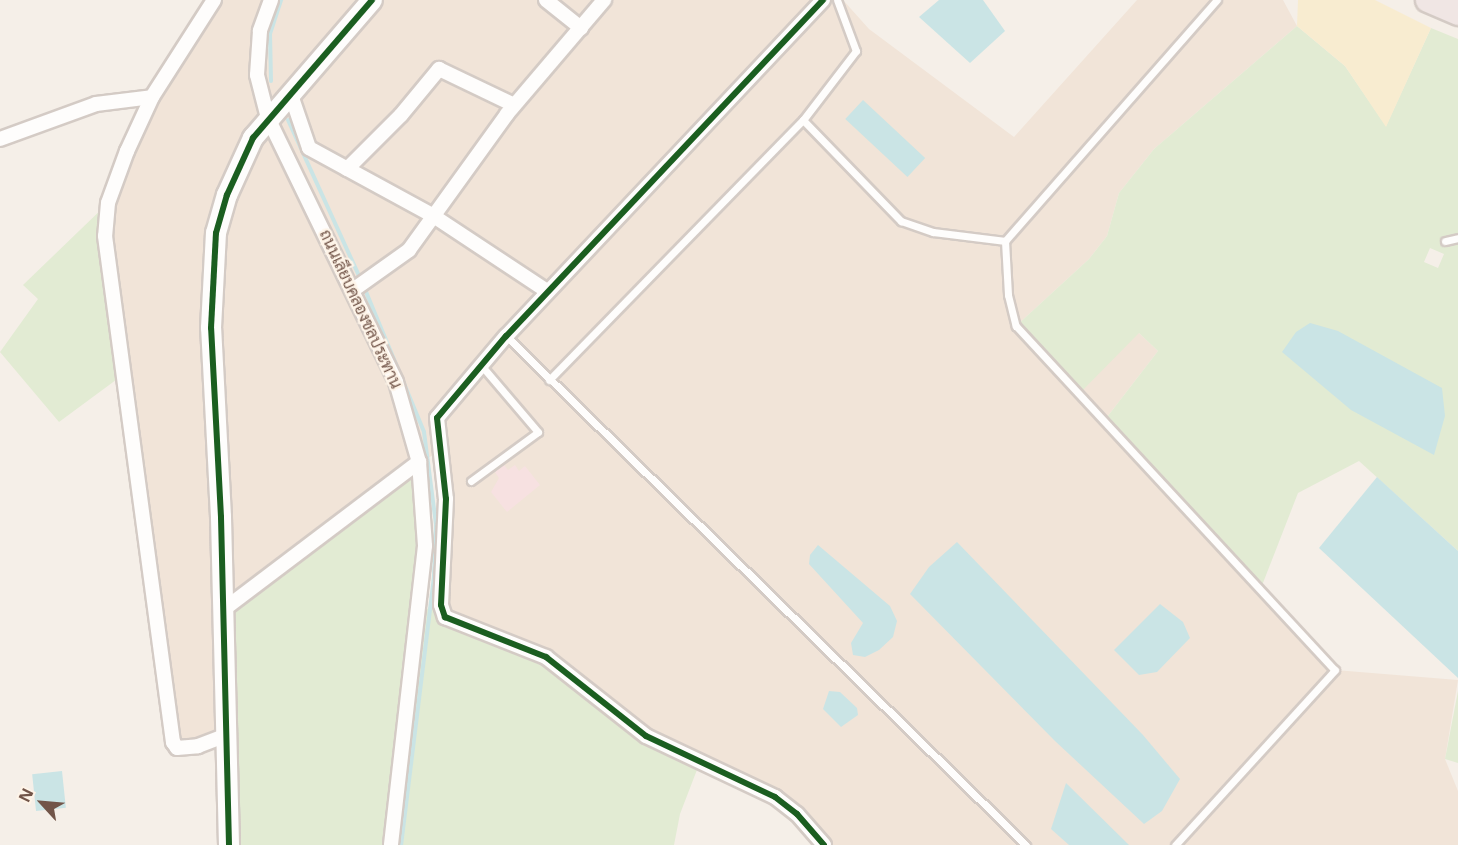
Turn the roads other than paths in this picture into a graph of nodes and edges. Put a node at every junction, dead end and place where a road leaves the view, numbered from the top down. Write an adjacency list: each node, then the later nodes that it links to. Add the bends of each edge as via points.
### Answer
1 (214, 0): 13 (street)
2 (271, 0): 15 (street, ถนนเลียบคลองชลประทาน, via 260,31 257,75)
3 (372, 0): 12 (street)
4 (546, 0): 11 (street)
5 (604, 0): 11 (street)
6 (823, 0): 24 (street)
7 (837, 0): 16 (lane, via 856,51)
8 (1217, 0): 21 (lane)
9 (1428, 0): 10 (highway)
10 (1458, 13)
11 (581, 28): 14 (street)
12 (291, 95): 15 (street); 18 (street, via 309,148)
13 (152, 97): 17 (street, via 96,104); 31 (street, via 108,203 105,237 173,742 177,748 198,746)
14 (514, 105): 18 (street, via 439,69 401,115); 19 (street)
15 (268, 118): 23 (street, ถนนเลียบคลองชลประทาน); 30 (street, via 249,146 227,195 212,265 210,328)
16 (803, 120): 21 (lane, via 901,221 933,232); 27 (lane)
17 (0, 139)
18 (347, 169): 19 (street)
19 (432, 215): 23 (street, via 409,250); 24 (street)
20 (1458, 238): 22 (lane)
21 (1005, 241): 36 (lane, via 1008,295 1016,326 1335,670)
22 (1445, 241)
23 (355, 289): 28 (street, ถนนเลียบคลองชลประทาน, via 396,382)
24 (547, 291): 25 (street)
25 (506, 336): 26 (street); 27 (lane)
26 (481, 365): 29 (lane, via 538,432); 34 (street, via 437,418 446,498 441,605 445,617 546,657 646,736 775,797 797,814)
27 (549, 380): 35 (lane)
28 (419, 462): 30 (street); 33 (street, ถนนเลียบคลองชลประทาน, via 423,567)
29 (471, 481)
30 (223, 610): 31 (street)
31 (224, 736): 32 (street)
32 (229, 845)
33 (391, 845)
34 (824, 845)
35 (1026, 845)
36 (1174, 845)

